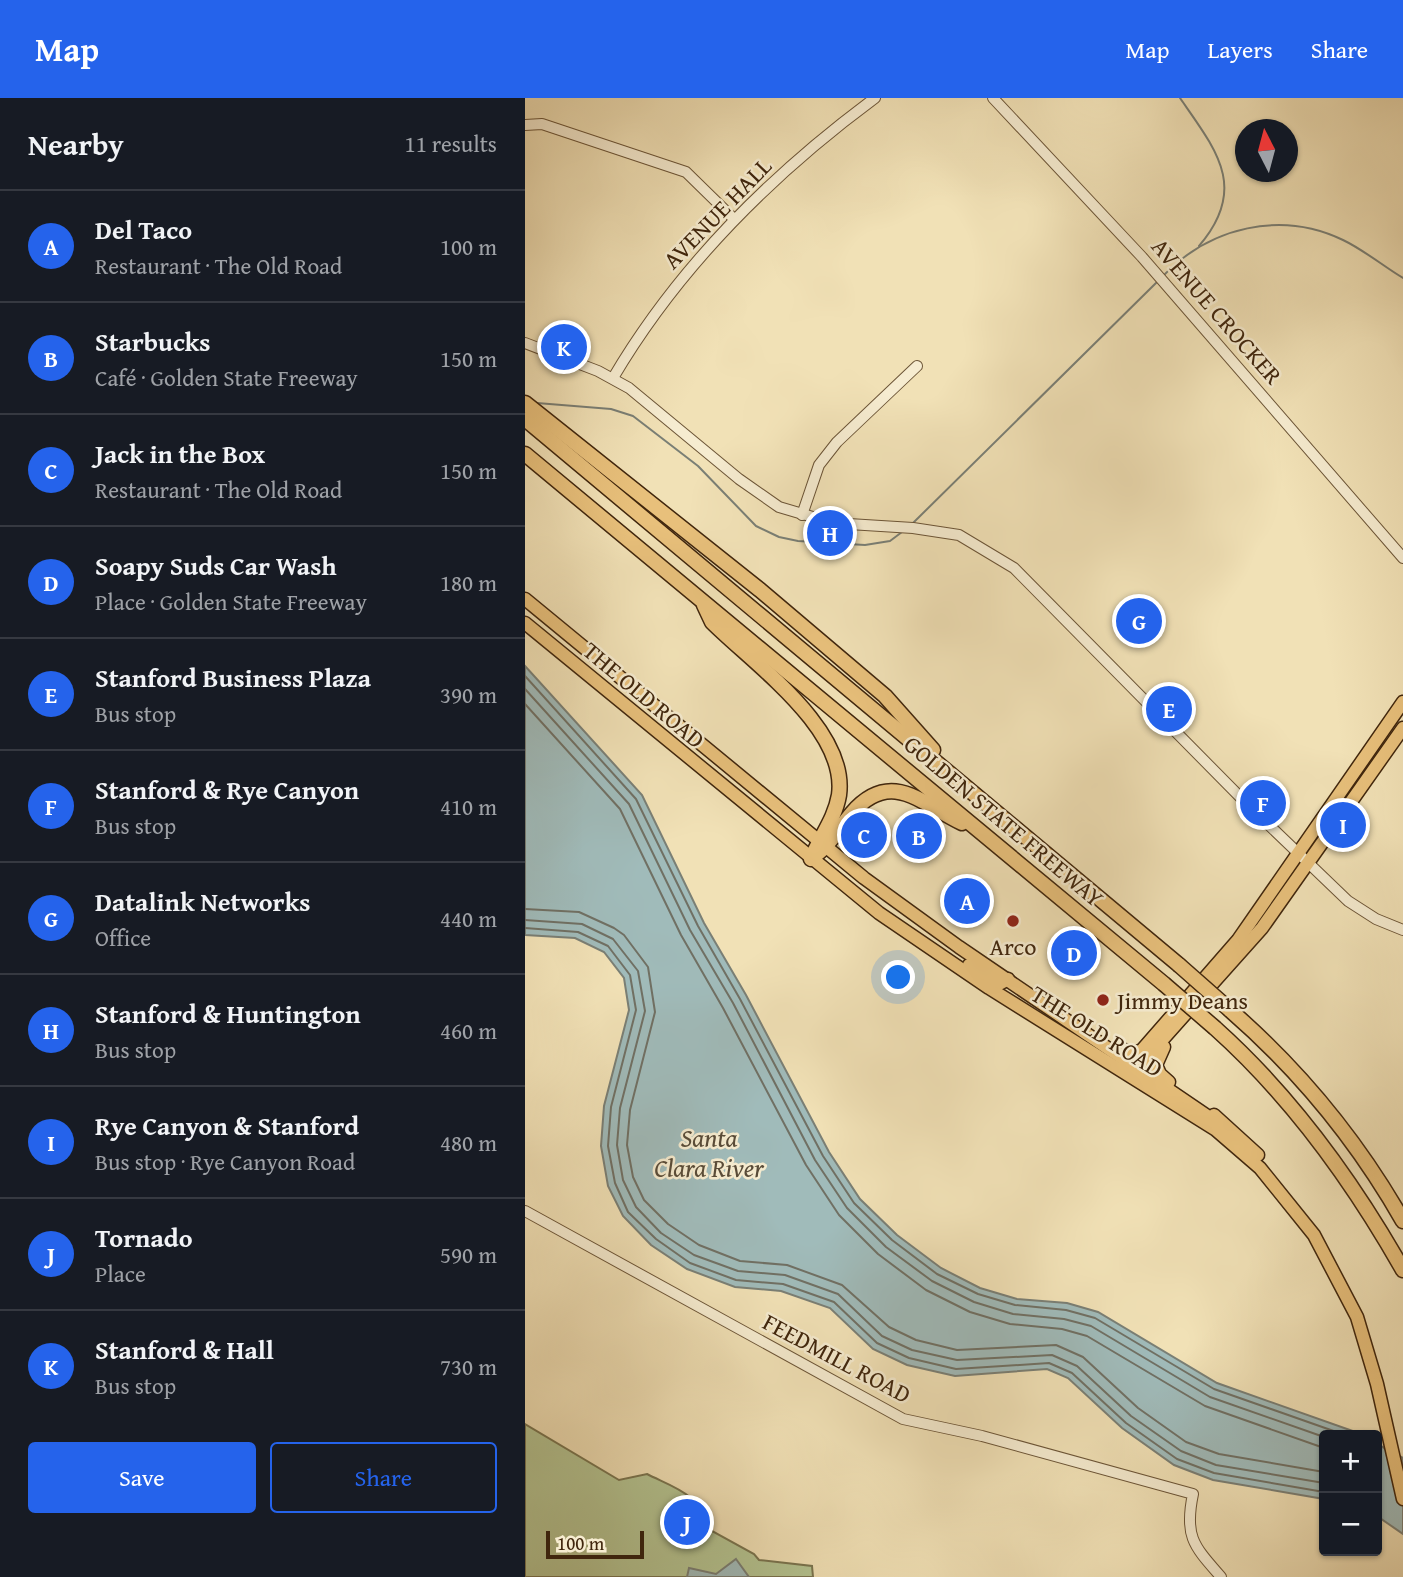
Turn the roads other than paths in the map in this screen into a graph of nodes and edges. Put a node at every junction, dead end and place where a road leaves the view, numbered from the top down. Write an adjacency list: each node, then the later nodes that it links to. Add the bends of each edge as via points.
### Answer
1 (875, 98): 4 (street, AVENUE HALL, via 820,139)
2 (993, 98): 12 (street, AVENUE CROCKER, via 1142,257)
3 (525, 125): 4 (street, via 542,124 686,173)
4 (734, 219): 7 (street, AVENUE HALL, via 666,297)
5 (525, 343): 7 (street)
6 (917, 366): 11 (street, via 819,465)
7 (613, 378): 11 (street, via 759,494)
8 (525, 403): 18 (highway, via 885,696 931,745)
9 (525, 419): 18 (highway, GOLDEN STATE FREEWAY)
10 (525, 454): 14 (highway, GOLDEN STATE FREEWAY)
11 (801, 515): 21 (street, via 833,523 959,535 1014,568)
12 (1403, 558)
13 (525, 599): 20 (main road, THE OLD ROAD)
14 (701, 600): 19 (highway, GOLDEN STATE FREEWAY); 20 (highway, via 712,622 829,743 838,767 839,793)
15 (525, 624): 22 (main road, THE OLD ROAD)
16 (1403, 702): 21 (main road)
17 (1403, 728): 23 (main road)
18 (940, 764): 35 (highway, GOLDEN STATE FREEWAY, bridge, via 1269,1047 1364,1158)
19 (982, 832): 20 (highway, via 918,797 886,791 860,805); 37 (highway, GOLDEN STATE FREEWAY, bridge, via 1215,1028 1312,1131 1359,1196)
20 (822, 845): 22 (highway); 27 (main road, THE OLD ROAD)
21 (1299, 854): 23 (street); 26 (main road)
22 (811, 859): 24 (main road, THE OLD ROAD)
23 (1310, 863): 25 (street, via 1356,907); 29 (main road)
24 (901, 927): 27 (main road, via 919,931 944,949); 28 (main road, THE OLD ROAD)
25 (1403, 930)
26 (1241, 935): 31 (main road, via 1139,1052); 32 (main road, via 1241,943)
27 (959, 947): 30 (main road, THE OLD ROAD)
28 (946, 958): 30 (main road, via 957,956 994,980); 32 (main road, THE OLD ROAD)
29 (1224, 971): 32 (main road); 33 (main road, via 1160,1052 1156,1065 1167,1080)
30 (1008, 979): 31 (main road, THE OLD ROAD)
31 (1099, 1040): 32 (main road, THE OLD ROAD)
32 (1136, 1073): 33 (main road, THE OLD ROAD, via 1228,1131); 36 (main road, THE OLD ROAD, via 1260,1168)
33 (1258, 1156): 36 (main road, THE OLD ROAD, via 1291,1192)
34 (525, 1211): 41 (street, FEEDMILL ROAD, via 904,1419 1193,1494 1190,1534)
35 (1403, 1222)
36 (1332, 1259): 38 (main road, THE OLD ROAD, via 1372,1338)
37 (1403, 1270)
38 (1389, 1422): 39 (main road, THE OLD ROAD); 40 (main road, THE OLD ROAD)
39 (1403, 1470)
40 (1403, 1499)
41 (1221, 1577)

